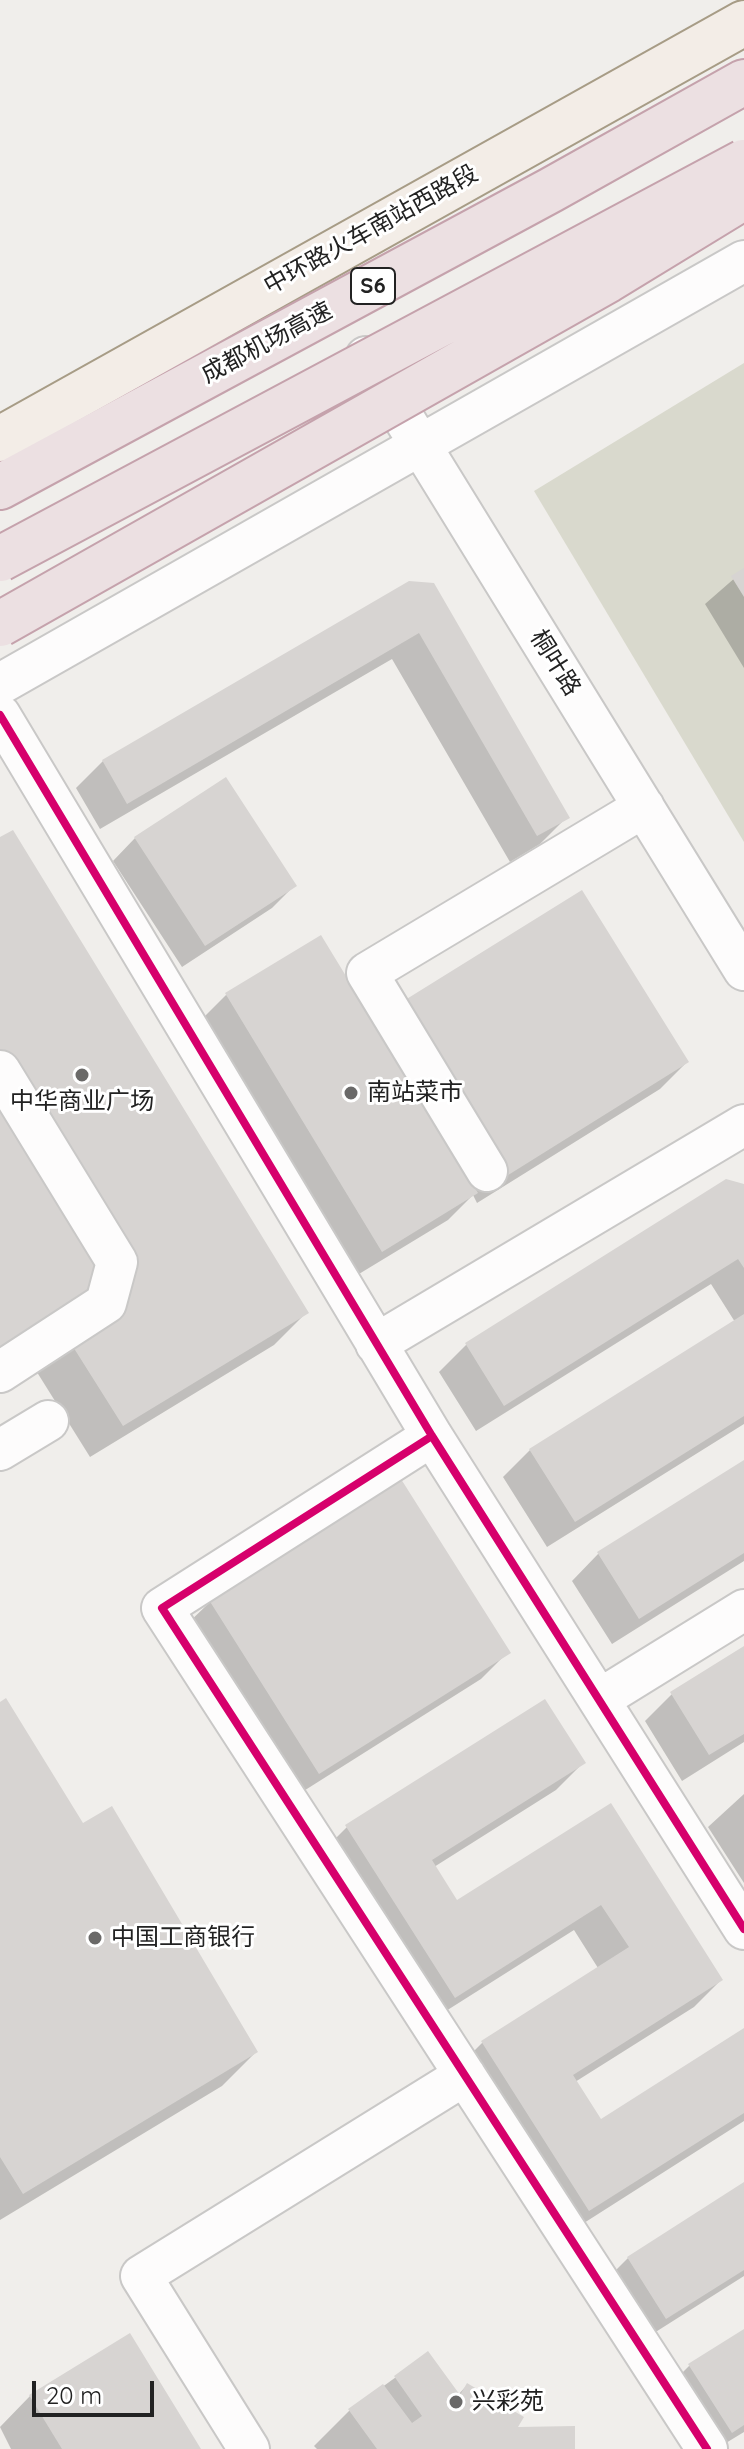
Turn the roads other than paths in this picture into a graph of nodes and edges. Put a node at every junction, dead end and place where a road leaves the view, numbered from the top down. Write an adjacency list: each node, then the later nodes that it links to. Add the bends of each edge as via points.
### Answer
1 (744, 23): 8 (main road, 中环路火车南站西路段)
2 (744, 82): 10 (highway, 成都机场高速 / S6)
3 (744, 146): 7 (main road)
4 (744, 162): 11 (highway, bridge)
5 (744, 197): 12 (highway, bridge, via 608,280)
6 (744, 261): 9 (street)
7 (366, 357): 9 (street, 桐叶路); 11 (main road)
8 (0, 439)
9 (422, 446): 13 (street); 15 (street, 桐叶路)
10 (0, 487)
11 (0, 558)
12 (0, 624)
13 (0, 684)
14 (0, 715): 20 (street)
15 (644, 807): 16 (street, 桐叶路); 19 (street, via 367,973)
16 (744, 970)
17 (0, 1071): 21 (street, via 117,1262 106,1303)
18 (744, 1125): 20 (street)
19 (487, 1171)
20 (376, 1344): 23 (street)
21 (0, 1372)
22 (48, 1421): 24 (street)
23 (432, 1436): 26 (street); 28 (street, via 162,1608)
24 (0, 1450)
25 (744, 1610): 26 (street)
26 (600, 1699): 27 (street)
27 (744, 1929)
28 (465, 2075): 29 (street, via 141,2276); 30 (street)
29 (249, 2449)
30 (707, 2449)

